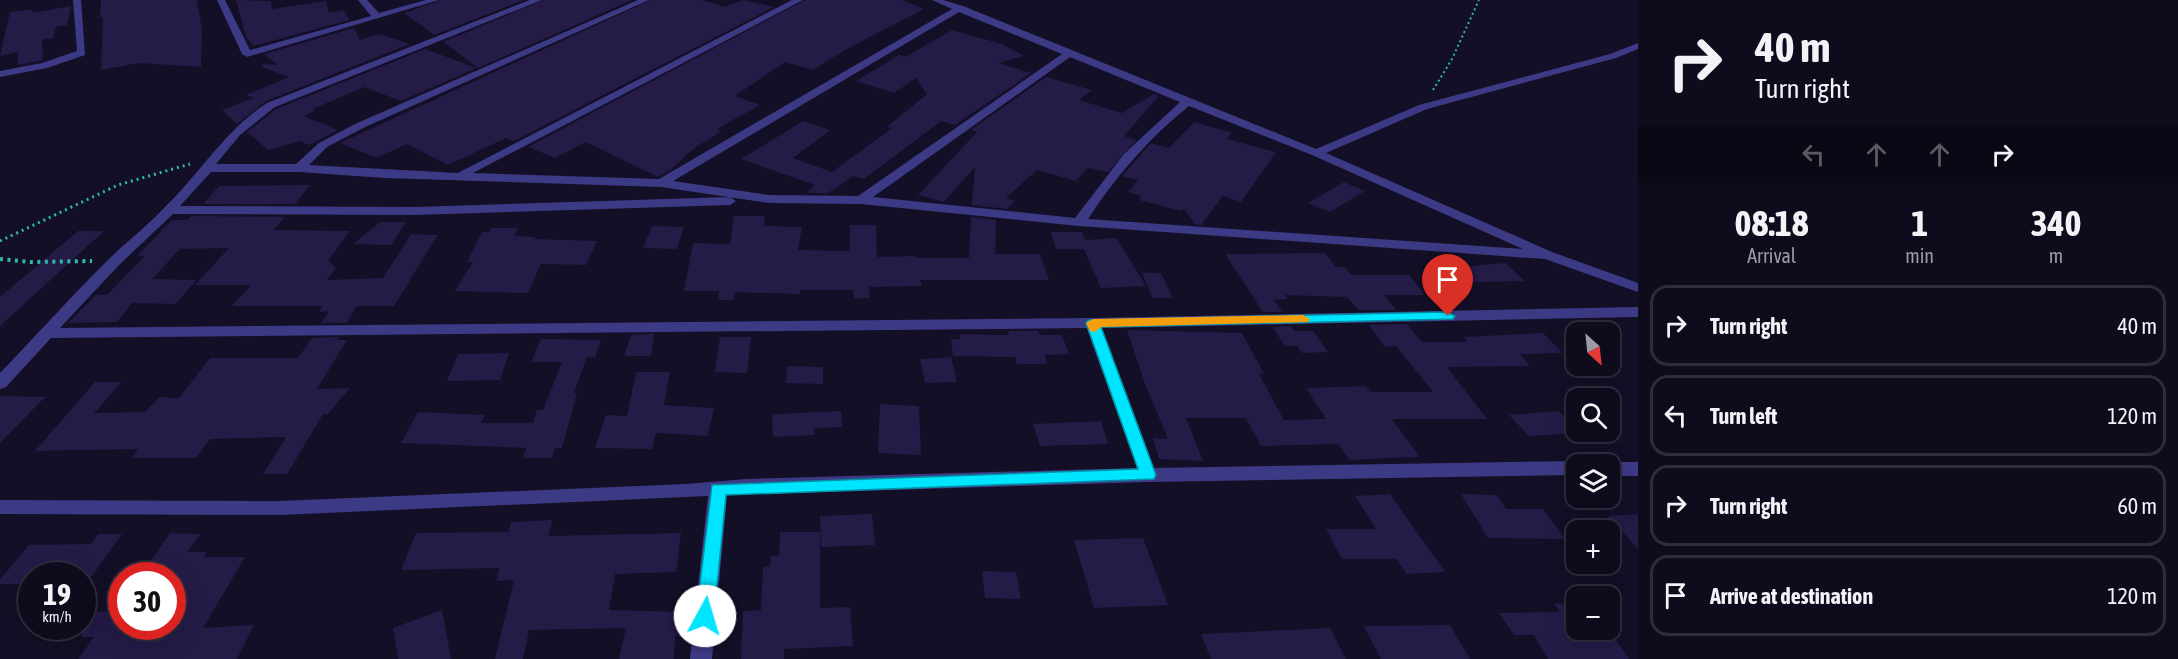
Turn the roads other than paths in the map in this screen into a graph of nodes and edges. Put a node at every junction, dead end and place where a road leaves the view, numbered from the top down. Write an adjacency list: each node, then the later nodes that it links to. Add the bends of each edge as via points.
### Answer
1 (77, 0): 13 (street, via 82,53 44,66)
2 (221, 0): 10 (street, via 247,54)
3 (362, 0): 10 (street)
4 (435, 0): 10 (street)
5 (538, 0): 16 (street, via 271,105 232,135)
6 (645, 0): 17 (street, via 359,126 323,145)
7 (799, 0): 18 (street)
8 (936, 0): 9 (street)
9 (960, 8): 12 (street); 19 (street)
10 (377, 17)
11 (1638, 46): 15 (street, via 1423,107)
12 (1069, 54): 14 (street); 21 (street)
13 (0, 74)
14 (1188, 101): 15 (street); 23 (street, via 1148,133 1123,160)
15 (1316, 153): 24 (street)
16 (211, 162): 17 (street); 22 (street)
17 (299, 168): 18 (street)
18 (462, 175): 19 (street)
19 (661, 183): 20 (street)
20 (769, 199): 21 (street); 22 (street, via 414,211)
21 (861, 200): 23 (street)
22 (170, 210): 28 (street)
23 (1078, 222): 24 (street)
24 (1546, 255): 25 (street)
25 (1638, 288)
26 (1638, 312): 27 (street)
27 (1093, 323): 28 (street); 33 (street)
28 (47, 333): 29 (street)
29 (0, 382)
30 (1566, 468): 33 (street)
31 (1620, 469): 32 (street)
32 (1638, 469)
33 (1148, 475): 34 (street)
34 (718, 489): 35 (street, via 280,508); 36 (street)
35 (0, 507)
36 (701, 659)

